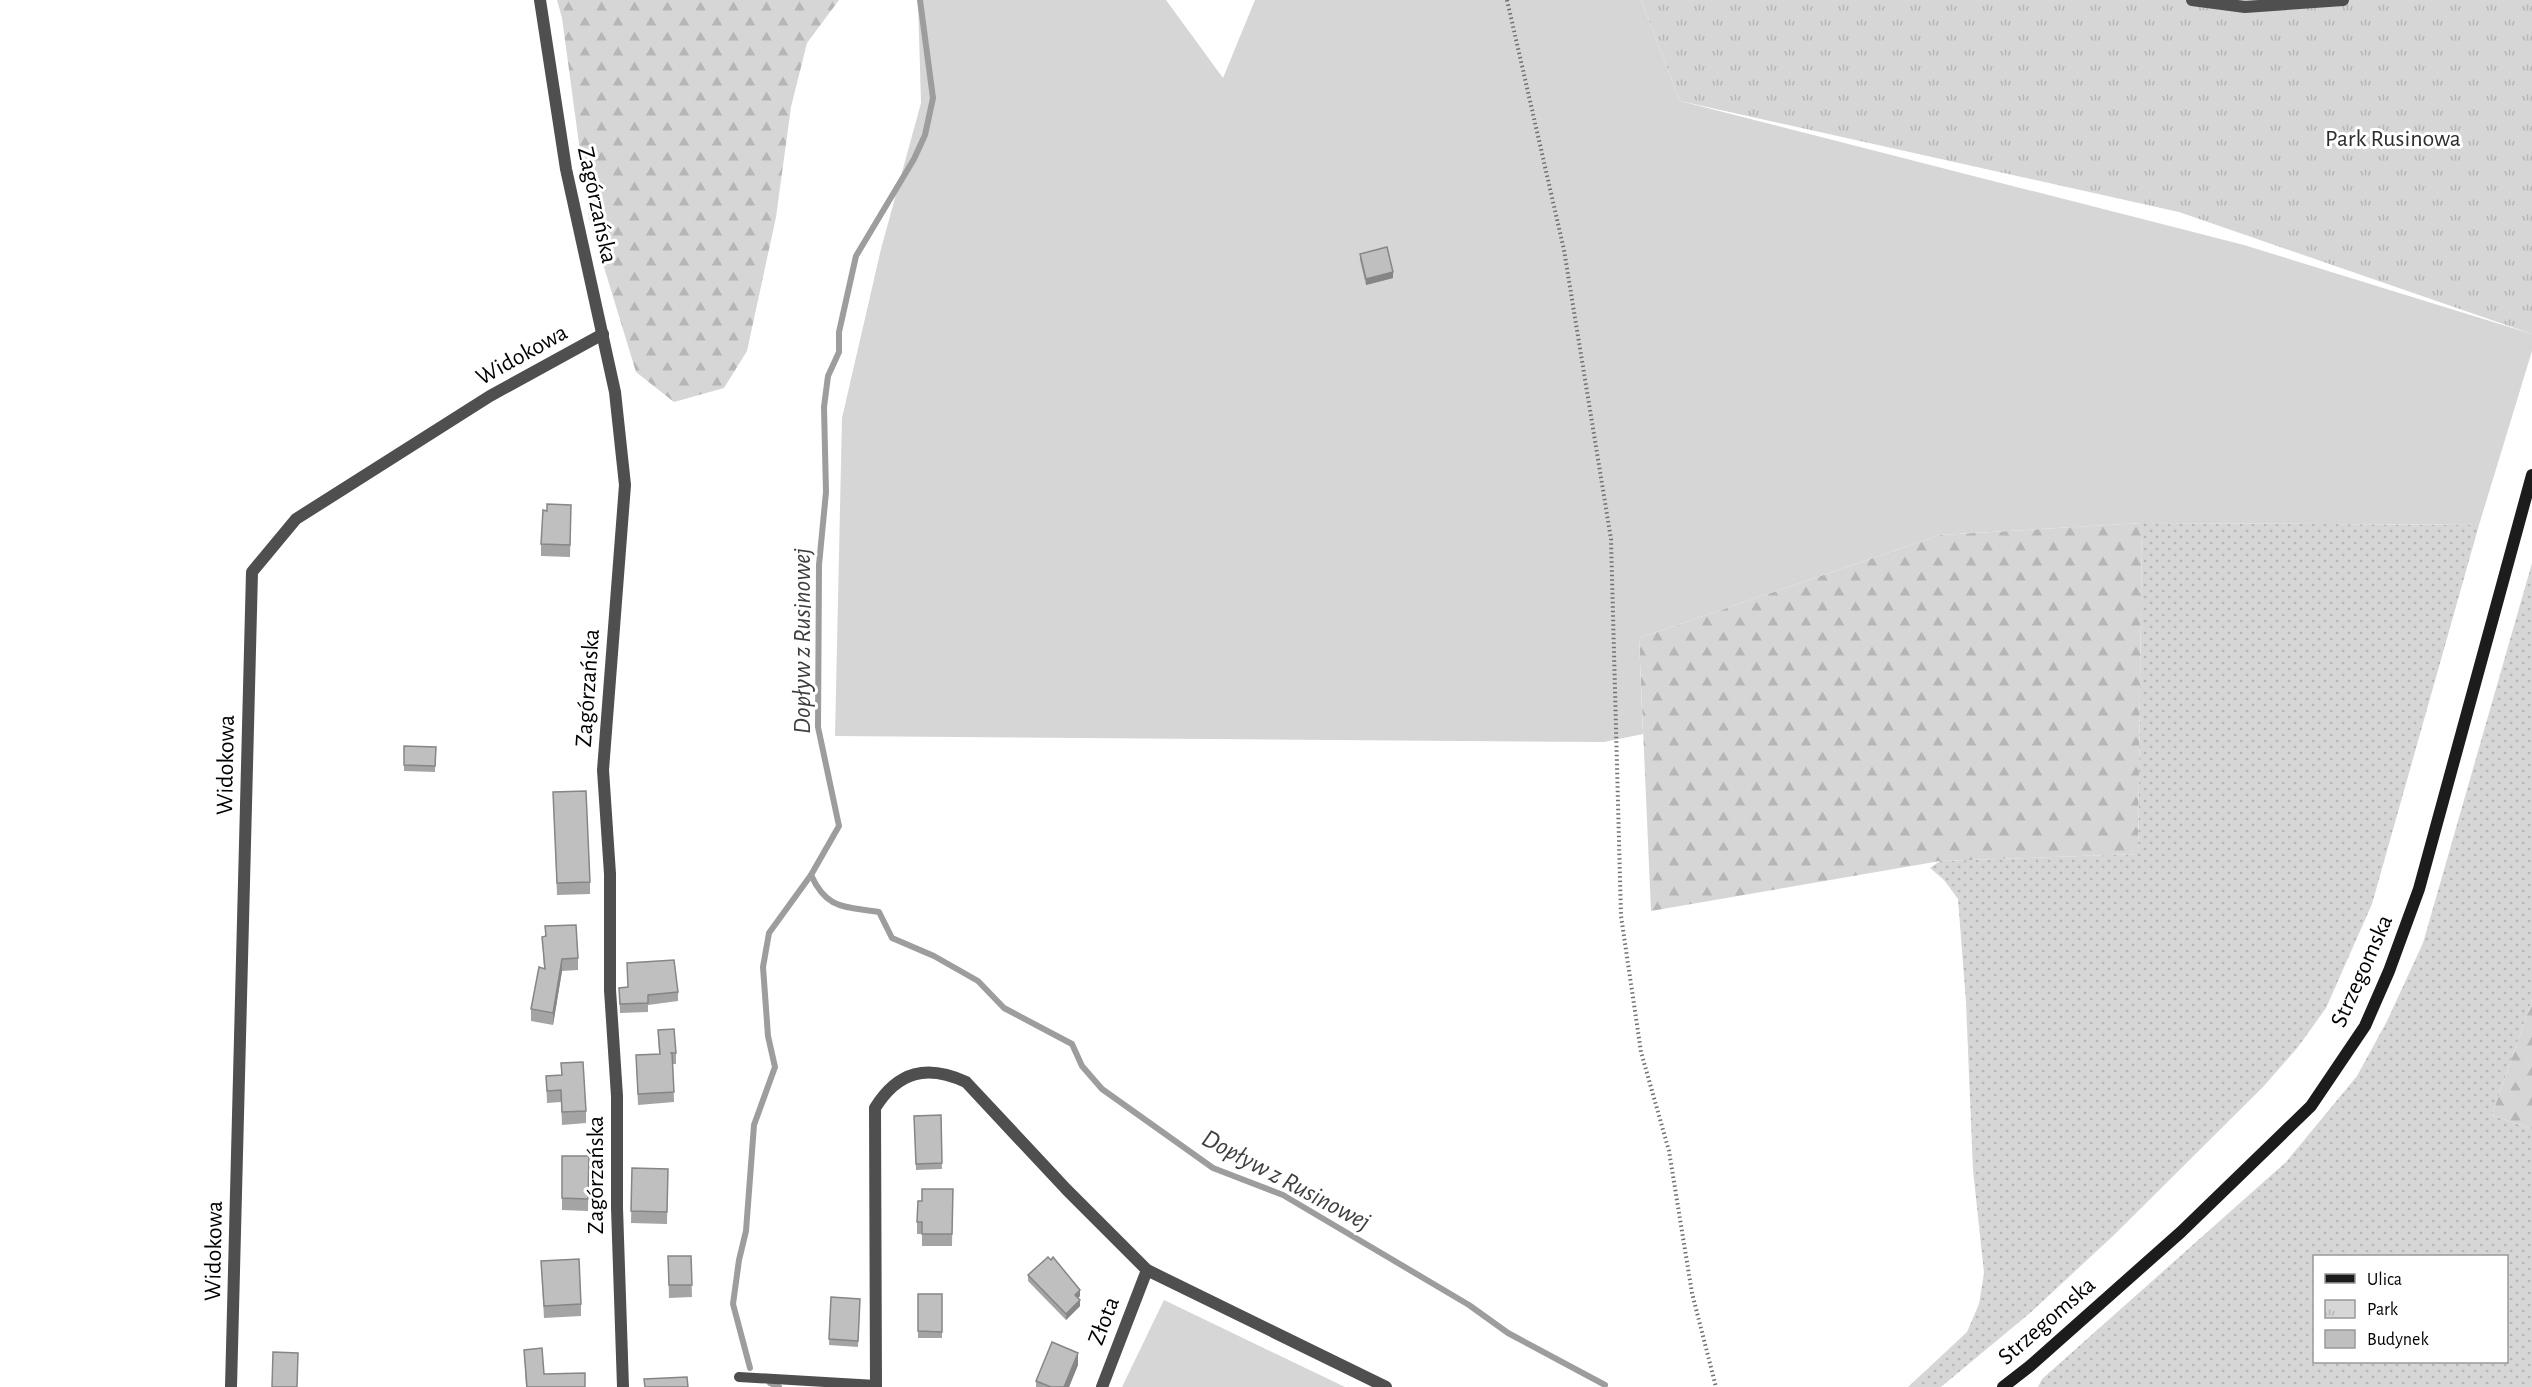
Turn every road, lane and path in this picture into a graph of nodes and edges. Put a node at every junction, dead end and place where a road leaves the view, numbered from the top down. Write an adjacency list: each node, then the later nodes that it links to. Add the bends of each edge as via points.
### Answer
1 (540, 0): 5 (street, Zagórzańska, via 566,169)
2 (1507, 0): 14 (path, via 1564,250 1611,539 1621,916 1641,1052 1669,1151 1692,1293)
3 (2192, 0): 4 (street, via 2245,7)
4 (2343, 0)
5 (603, 334): 10 (street, Widokowa, via 490,396 296,519 252,572); 11 (street, Zagórzańska, via 615,392 625,484 603,770 610,874)
6 (2532, 475): 15 (main road, Strzegomska, via 2420,889 2365,1026 2311,1106 2181,1232)
7 (1147, 1270): 9 (street, via 966,1082 951,1075 922,1072 901,1078 884,1092 875,1108); 12 (street, Złota); 13 (street)
8 (739, 1377): 9 (lane)
9 (876, 1386)
10 (231, 1387)
11 (623, 1387)
12 (1102, 1387)
13 (1386, 1387)
14 (1716, 1387)
15 (2003, 1387)

